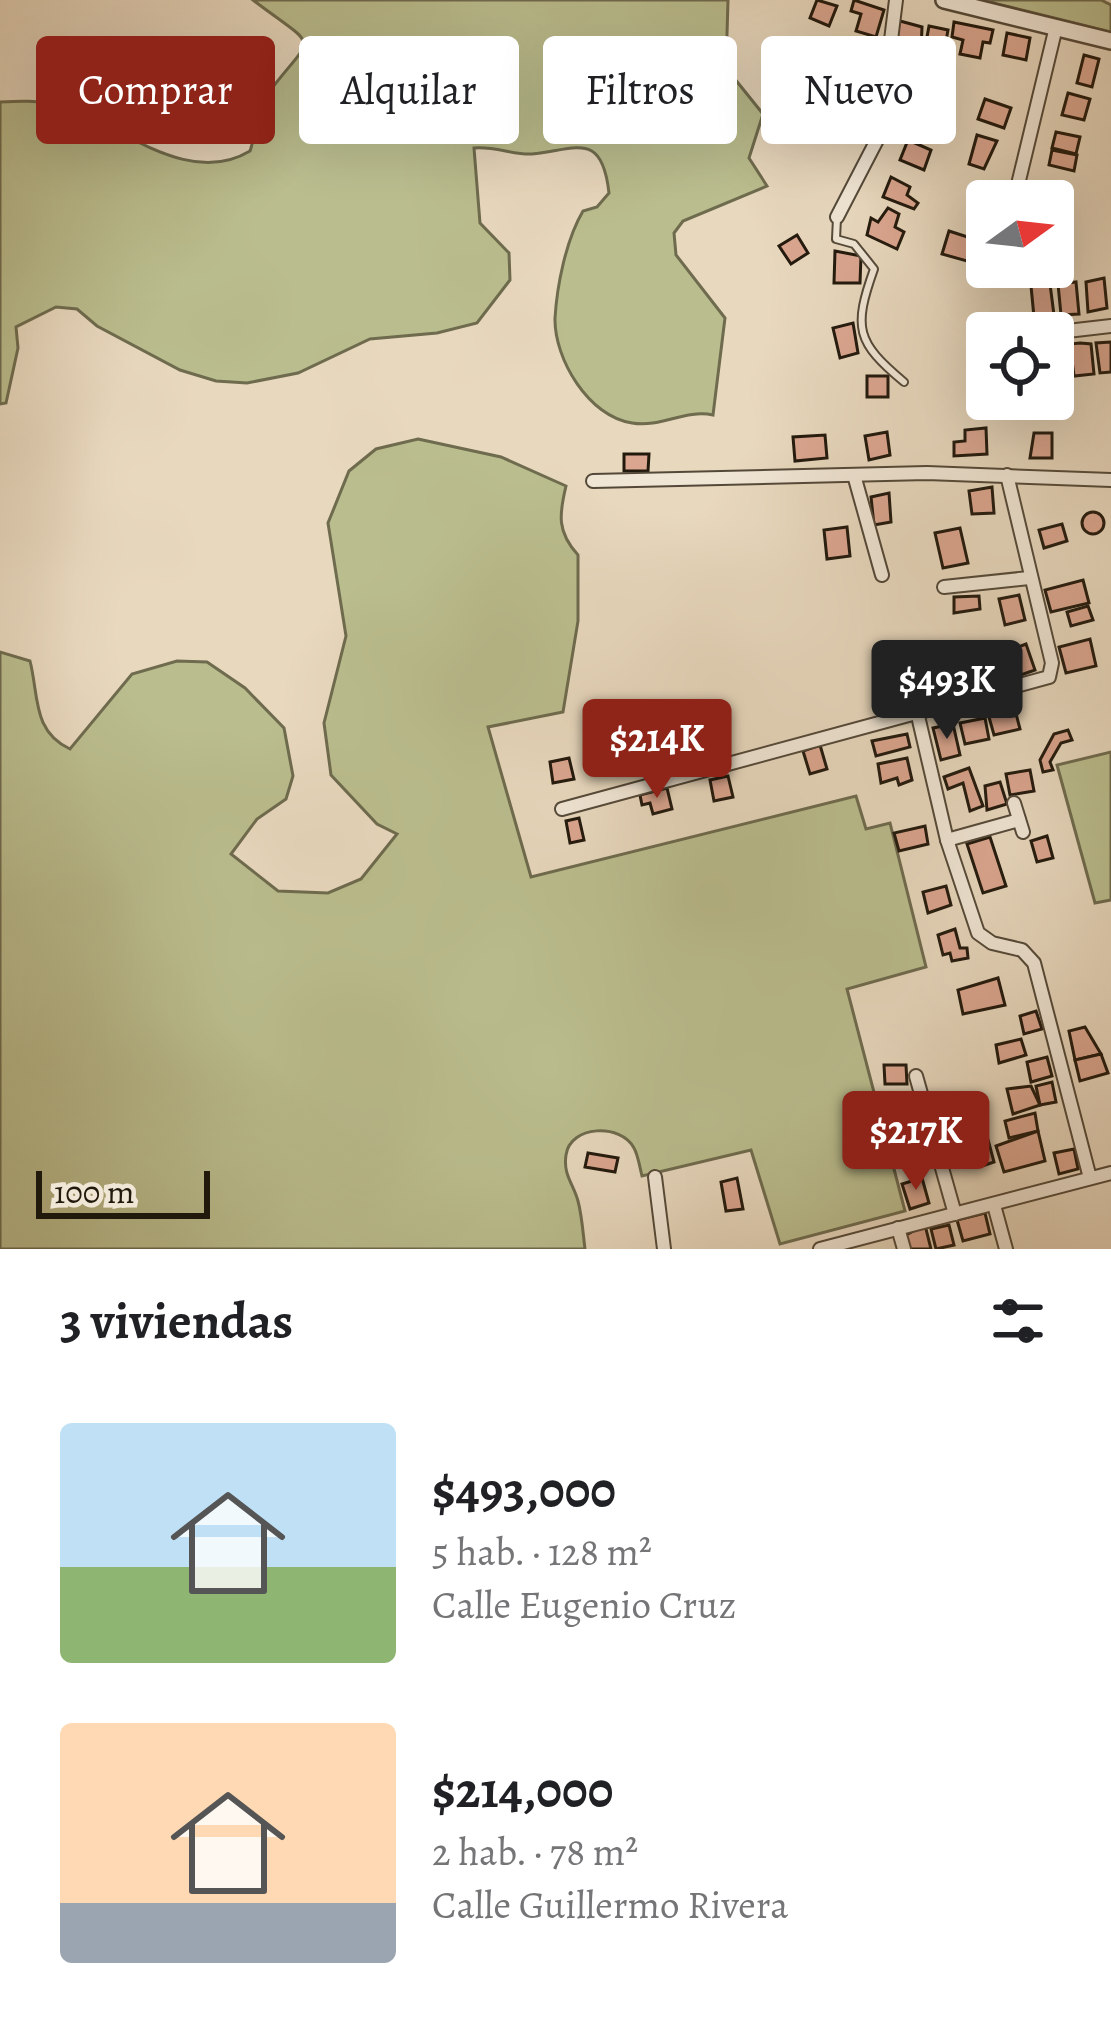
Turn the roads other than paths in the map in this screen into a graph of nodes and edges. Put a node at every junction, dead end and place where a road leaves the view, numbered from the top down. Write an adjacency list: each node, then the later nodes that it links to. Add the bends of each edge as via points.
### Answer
1 (896, 0): 6 (street, via 879,136)
2 (944, 0): 3 (street)
3 (1056, 27): 4 (street); 5 (street)
4 (1111, 41)
5 (1018, 180)
6 (837, 217): 9 (lane, via 836,238 866,253 874,268 861,317 864,345)
7 (1111, 326): 8 (street)
8 (1074, 330)
9 (904, 382)
10 (854, 475): 11 (street); 13 (street); 14 (street)
11 (1007, 475): 12 (street); 15 (street)
12 (1111, 480)
13 (593, 481)
14 (882, 575)
15 (1030, 578): 16 (street); 17 (street, via 1052,663 1048,677)
16 (944, 586)
17 (918, 716): 19 (street); 20 (street)
18 (1014, 803): 20 (street, via 1021,826)
19 (562, 808)
20 (947, 840): 24 (street, via 978,933 1034,963)
21 (916, 1076): 26 (street)
22 (1111, 1173): 24 (street)
23 (655, 1178): 28 (street)
24 (1090, 1178): 25 (street)
25 (994, 1205): 26 (street); 31 (street)
26 (955, 1214): 27 (street)
27 (898, 1228): 29 (street); 30 (street)
28 (664, 1249)
29 (820, 1249)
30 (904, 1249)
31 (1006, 1249)

